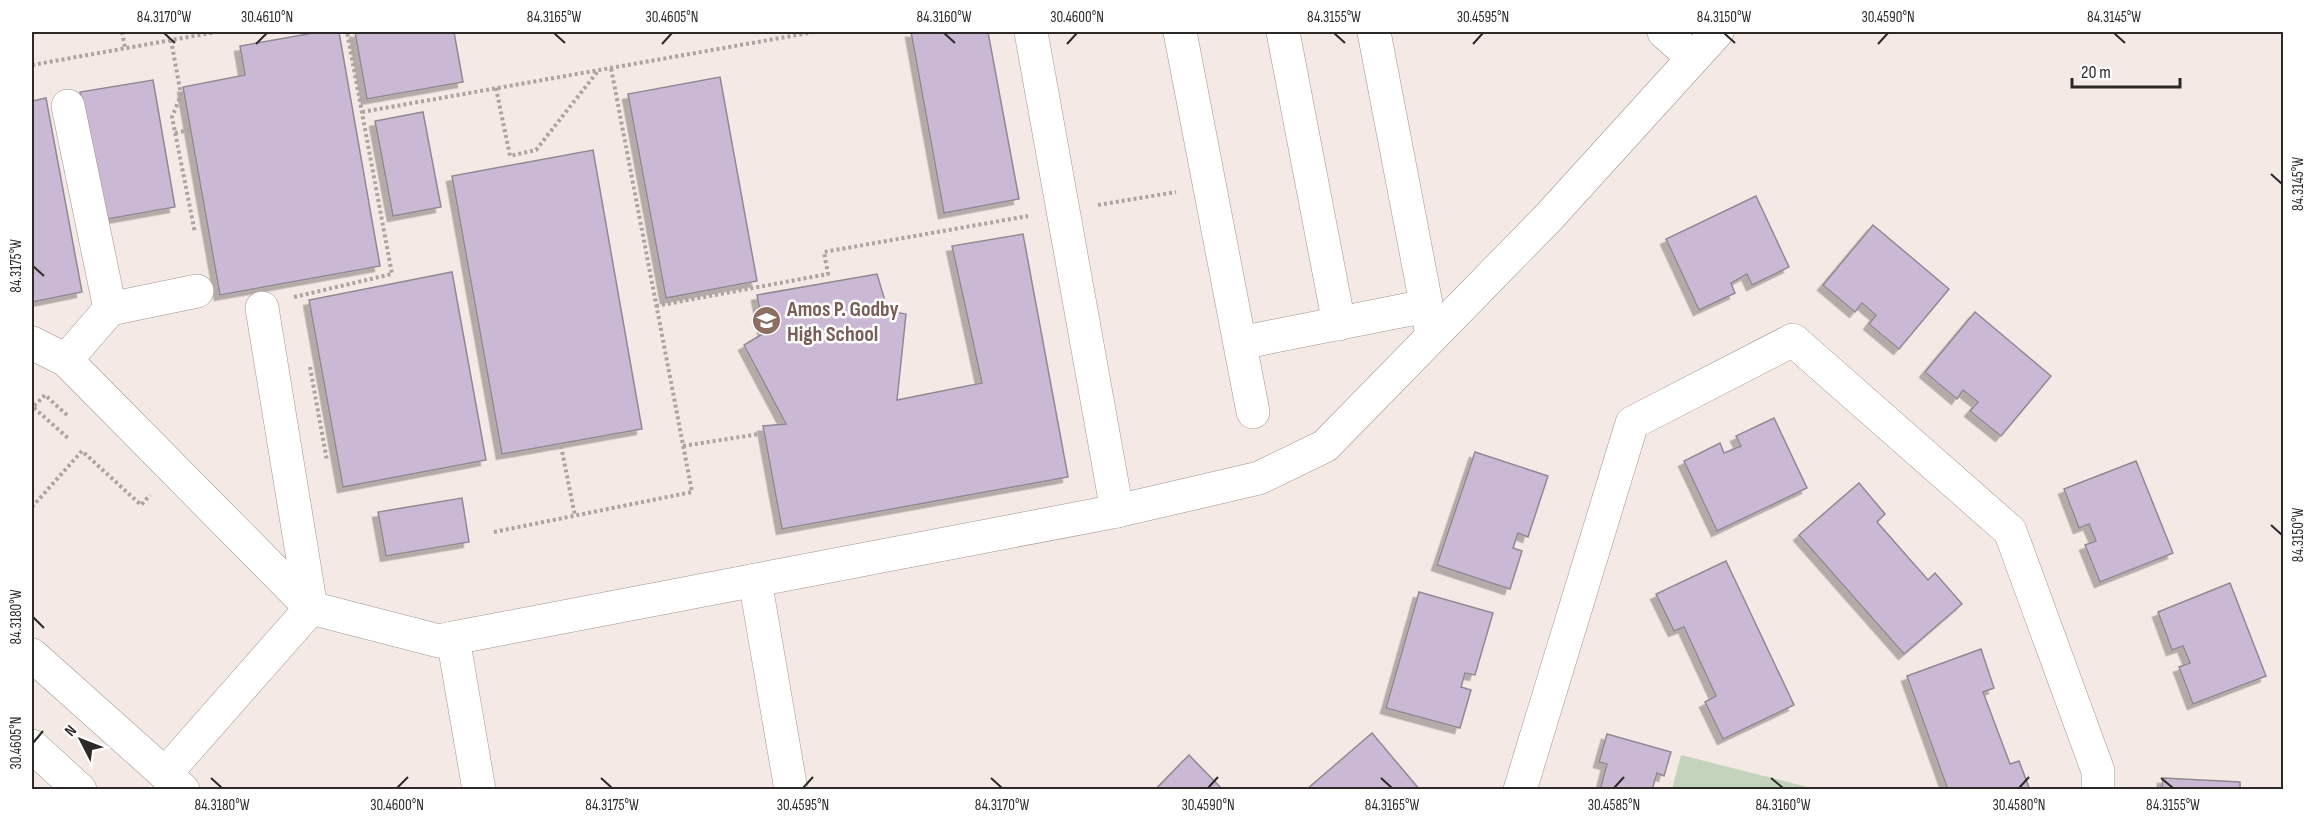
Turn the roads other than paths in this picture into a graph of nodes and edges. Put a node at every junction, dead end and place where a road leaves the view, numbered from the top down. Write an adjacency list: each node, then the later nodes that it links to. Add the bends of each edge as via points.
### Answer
1 (1031, 32): 18 (main road)
2 (1180, 32): 15 (main road)
3 (1283, 32): 13 (main road)
4 (1374, 32): 12 (main road)
5 (1664, 32): 7 (main road)
6 (1717, 32): 7 (main road)
7 (1693, 58): 12 (main road, via 1548,218)
8 (68, 106): 11 (main road)
9 (197, 291): 11 (main road)
10 (262, 308): 20 (main road)
11 (110, 309): 16 (main road)
12 (1429, 320): 13 (main road); 18 (main road, via 1373,400 1325,447 1259,478)
13 (1339, 324): 15 (main road)
14 (32, 343): 16 (main road)
15 (1240, 343): 17 (main road)
16 (66, 360): 20 (main road)
17 (1253, 412)
18 (1117, 511): 19 (main road)
19 (755, 580): 21 (main road); 27 (main road)
20 (310, 608): 21 (main road, via 439,641); 24 (main road)
21 (453, 638): 26 (main road)
22 (32, 655): 24 (main road)
23 (32, 746): 25 (main road)
24 (167, 784)
25 (80, 789)
26 (479, 789)
27 (790, 789)
28 (1520, 789): 29 (main road, via 1632,423 1793,340 2010,531 2098,771)
29 (2098, 789)

